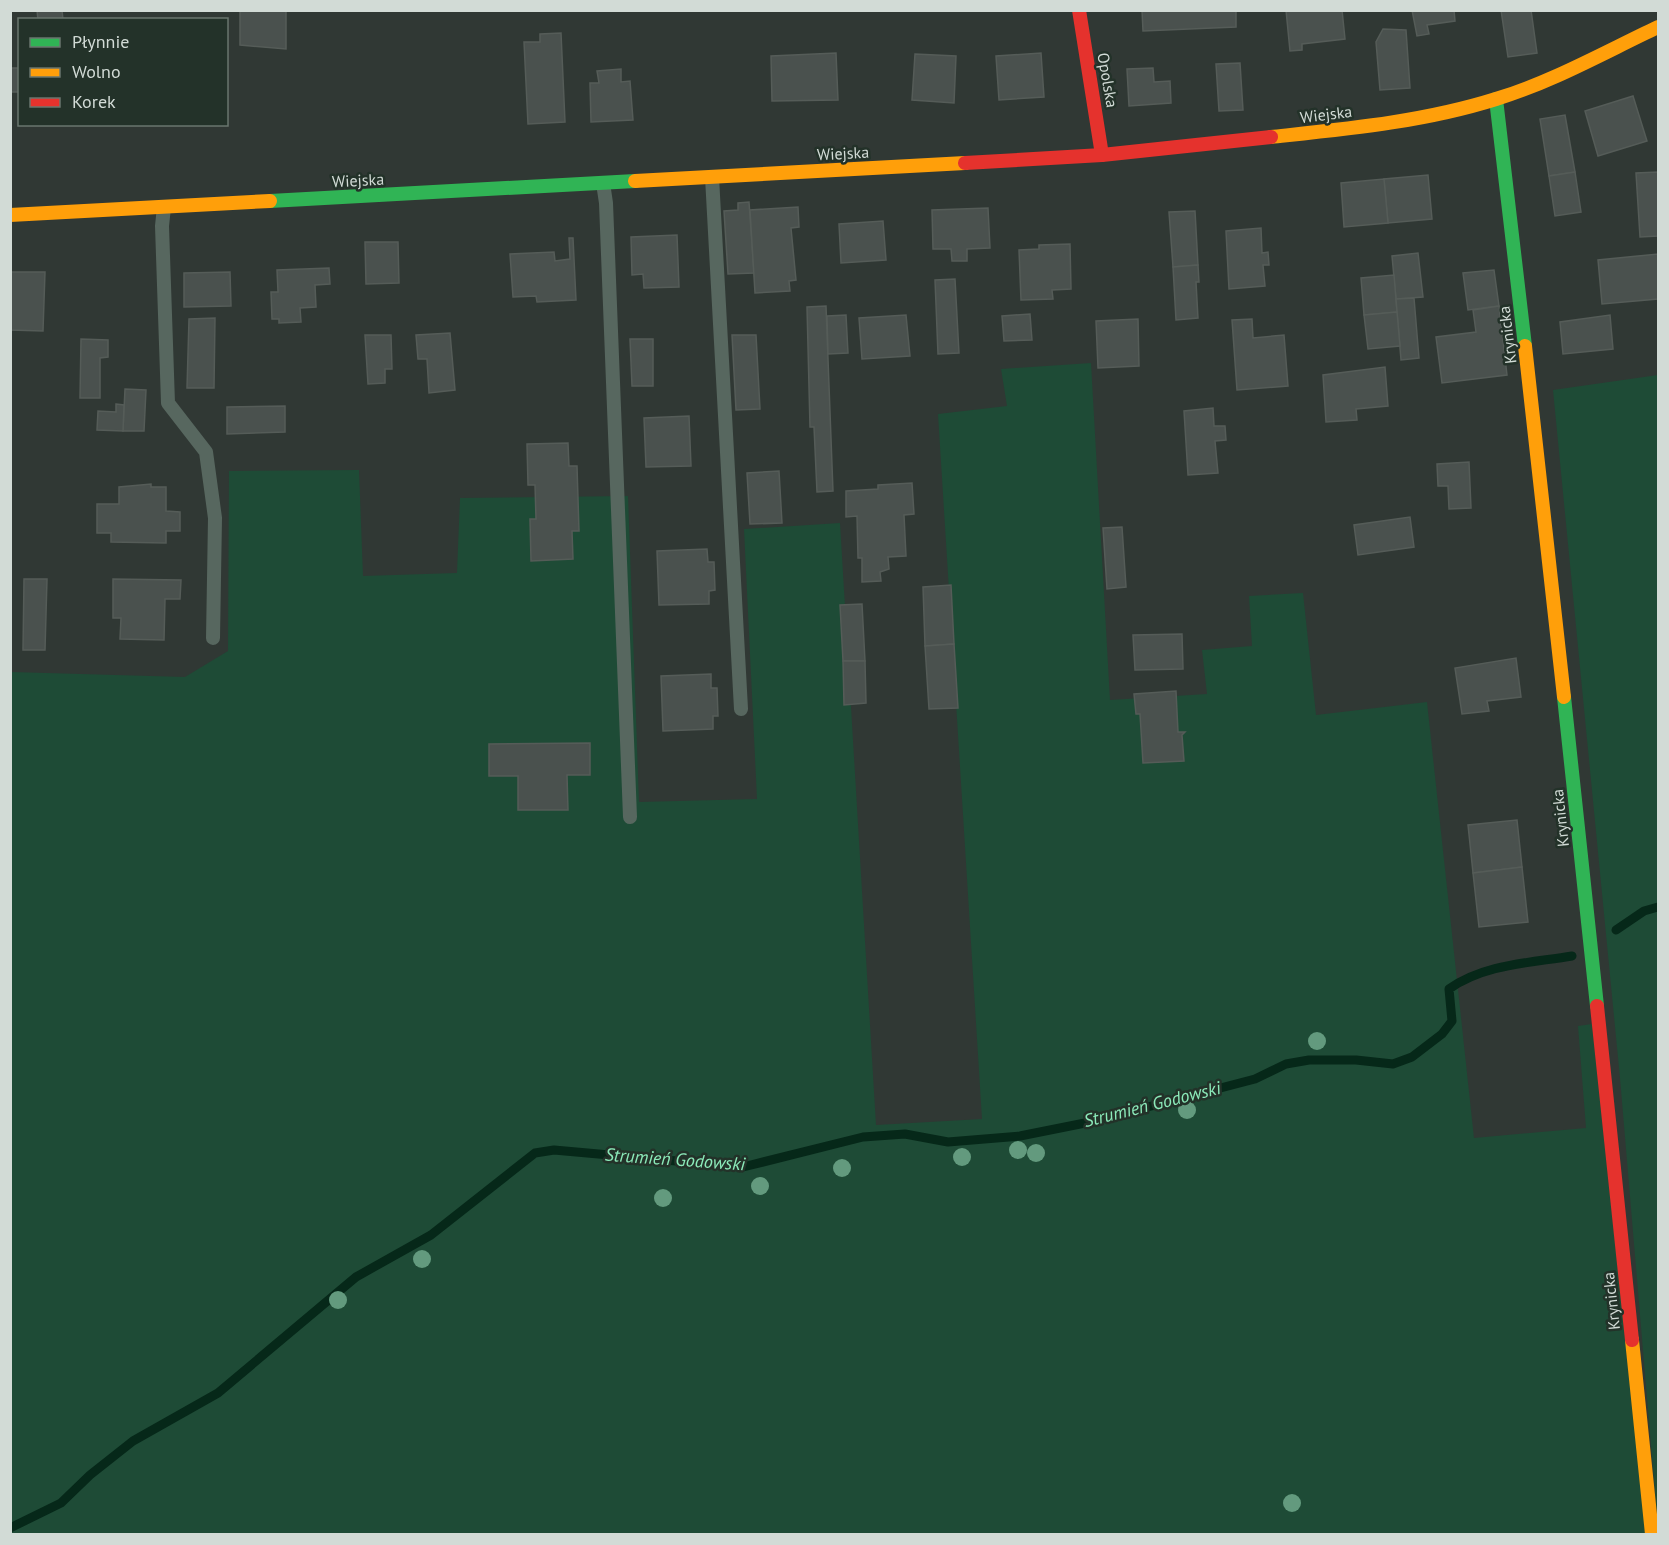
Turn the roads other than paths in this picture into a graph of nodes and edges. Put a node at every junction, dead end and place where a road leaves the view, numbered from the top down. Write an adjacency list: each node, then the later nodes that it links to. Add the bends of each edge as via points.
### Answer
1 (1079, 10): 4 (street, Opolska)
2 (1659, 27): 3 (street, Wiejska)
3 (1496, 99): 4 (street, Wiejska, via 1369,126); 12 (street, Krynicka, via 1546,521)
4 (1102, 155): 5 (street, Wiejska)
5 (712, 177): 6 (street, Wiejska); 10 (lane)
6 (603, 183): 7 (street, Wiejska); 11 (lane)
7 (164, 207): 8 (street, Wiejska); 9 (lane, via 168,403 206,452 215,518)
8 (10, 215)
9 (213, 638)
10 (741, 709)
11 (630, 817)
12 (1652, 1534)

